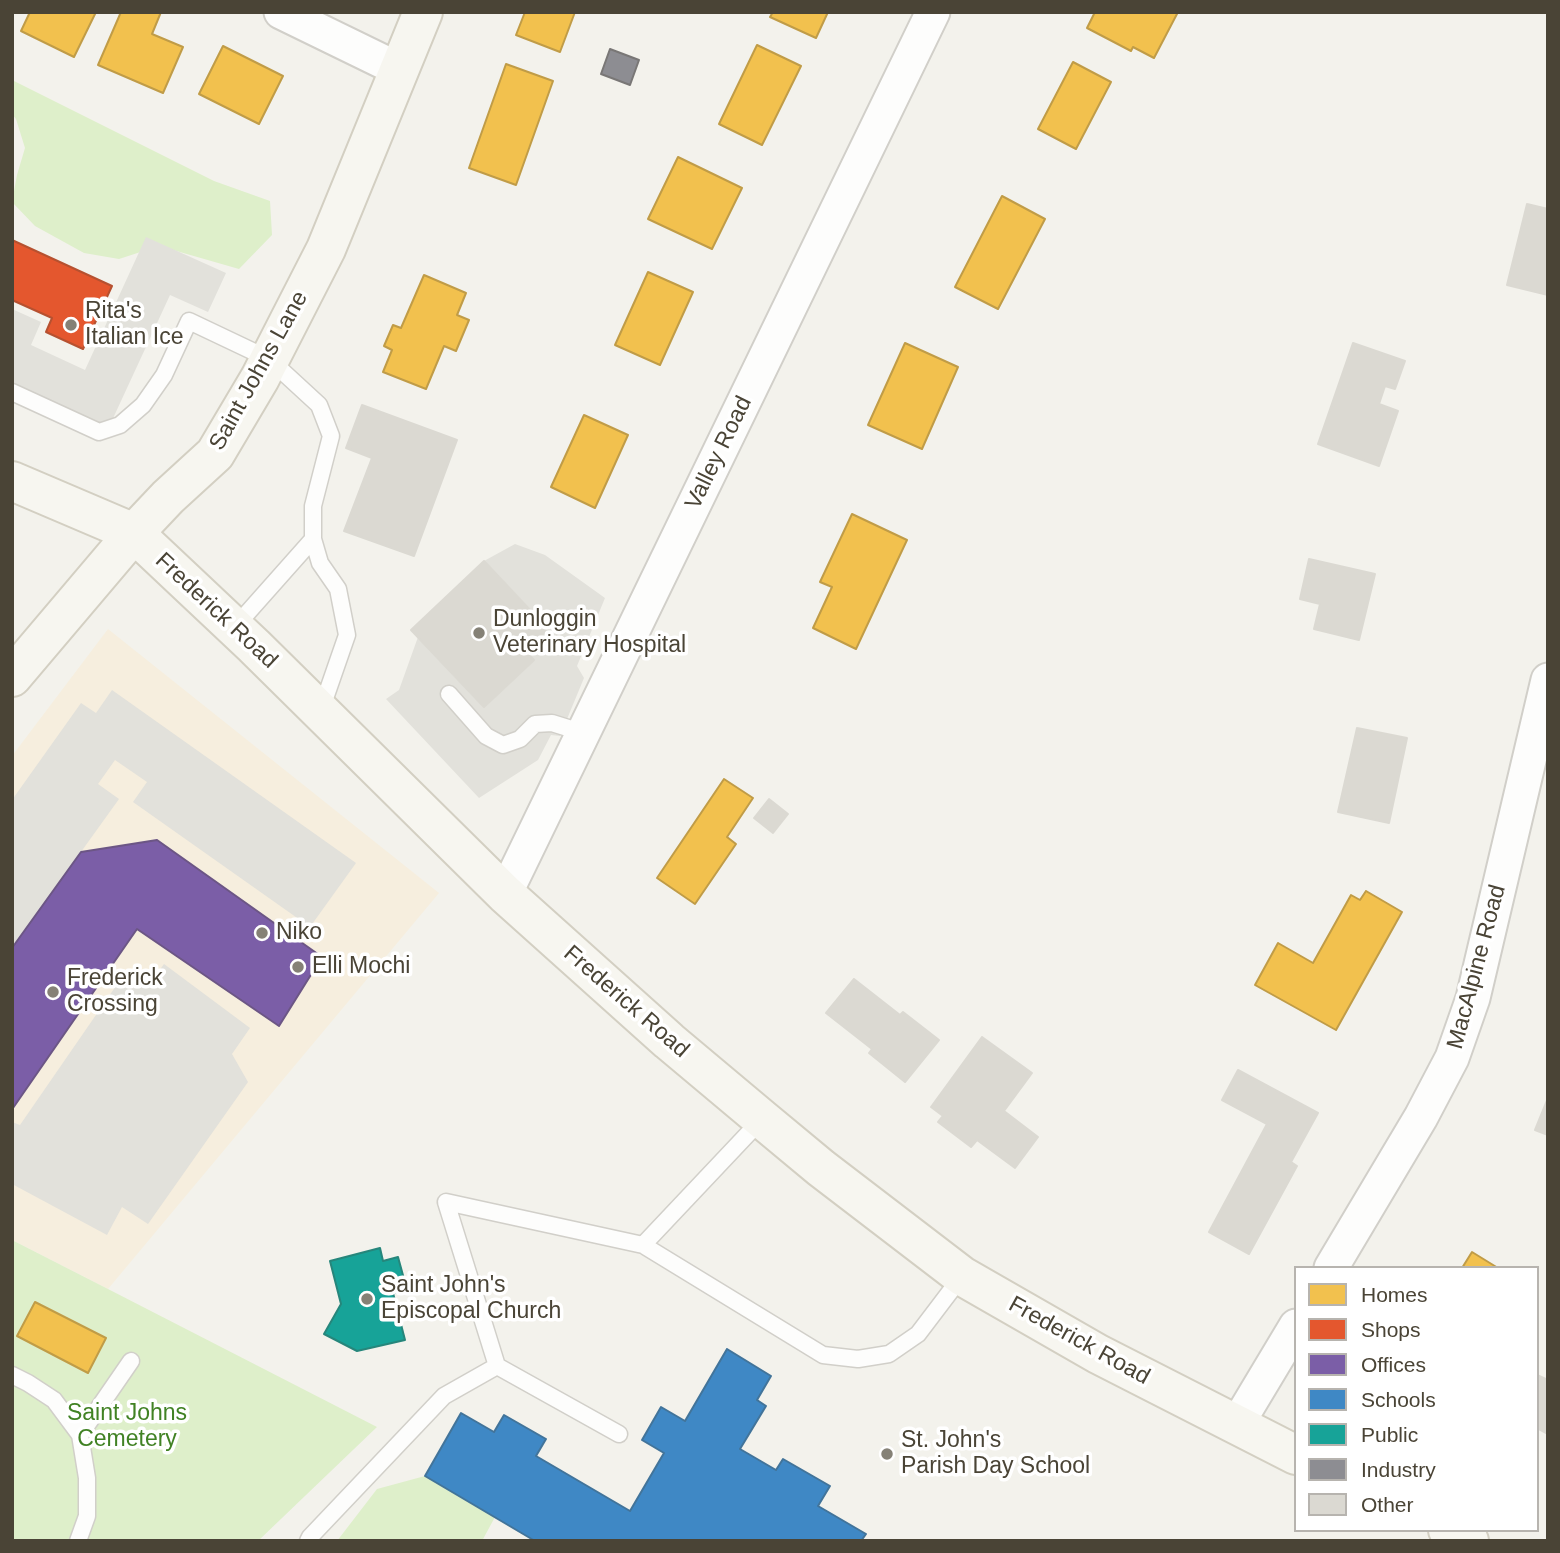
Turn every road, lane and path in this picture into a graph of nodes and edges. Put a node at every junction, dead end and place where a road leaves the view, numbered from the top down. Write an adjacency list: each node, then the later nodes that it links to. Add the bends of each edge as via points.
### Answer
1 (281, 12): 4 (street)
2 (423, 12): 4 (main road, Saint Johns Lane)
3 (933, 12): 15 (street, Valley Road)
4 (400, 70): 5 (main road, Saint Johns Lane, via 326,249)
5 (270, 359): 6 (lane, via 189,321 164,375 143,405 120,425 99,432); 8 (main road, Saint Johns Lane, via 215,454); 9 (lane, via 319,405 331,436 313,506)
6 (12, 392)
7 (12, 481): 8 (main road, Frederick Road)
8 (134, 533): 10 (main road, Frederick Road); 11 (main road, Saint Johns Lane)
9 (313, 539): 10 (lane); 14 (lane, via 320,563 338,589 347,635)
10 (234, 628): 14 (main road, Frederick Road)
11 (12, 677)
12 (1548, 680): 19 (street, MacAlpine Road, via 1473,998 1452,1058)
13 (449, 694): 15 (lane, via 486,736 503,746 520,739 535,724 552,723)
14 (321, 712): 16 (main road, Frederick Road)
15 (583, 733): 16 (street, Valley Road)
16 (505, 894): 17 (main road, Frederick Road)
17 (762, 1119): 18 (lane); 20 (main road, Frederick Road)
18 (643, 1245): 20 (lane, via 823,1355 858,1359 890,1354 918,1334); 23 (lane, via 446,1202)
19 (1332, 1266)
20 (962, 1276): 25 (main road, Frederick Road)
21 (1294, 1329): 25 (street)
22 (131, 1361): 27 (lane)
23 (497, 1366): 26 (lane); 30 (lane, via 444,1396)
24 (12, 1375): 27 (lane, via 54,1400)
25 (1237, 1426): 28 (main road, Frederick Road)
26 (619, 1434)
27 (80, 1435): 29 (lane, via 87,1516)
28 (1294, 1454)
29 (78, 1541)
30 (308, 1541)

